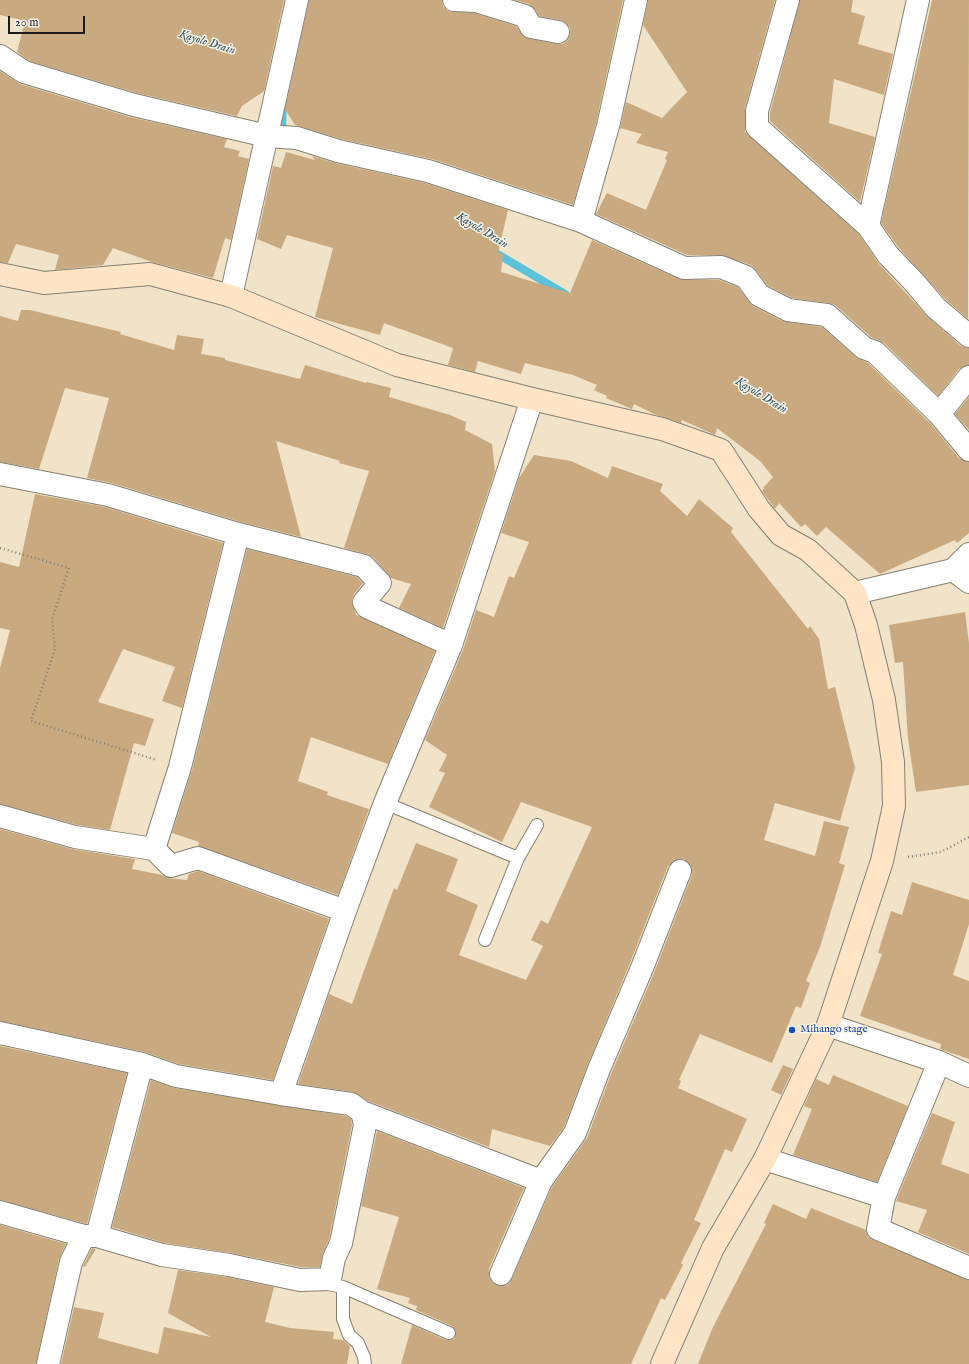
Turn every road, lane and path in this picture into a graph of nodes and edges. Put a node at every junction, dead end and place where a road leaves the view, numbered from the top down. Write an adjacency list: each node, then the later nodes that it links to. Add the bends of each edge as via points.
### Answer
1 (297, 0): 8 (street)
2 (454, 0): 6 (street, via 494,5 525,16 531,26)
3 (636, 0): 9 (street, via 608,126)
4 (788, 0): 10 (street, via 757,111 757,127)
5 (918, 0): 10 (street)
6 (558, 32)
7 (0, 56): 8 (street, via 24,72 134,105)
8 (266, 136): 9 (street, via 297,138 338,151 428,171); 12 (street)
9 (581, 221): 16 (street, via 684,268 721,267 746,277 759,295 788,310 827,315 864,348 875,352)
10 (868, 226): 13 (street, via 888,255 936,308)
11 (0, 274): 12 (street, via 44,283 150,274)
12 (231, 296): 15 (street, via 398,365)
13 (968, 333)
14 (969, 377): 16 (street)
15 (532, 400): 23 (street, via 662,429 721,450 759,509 781,535 808,550); 24 (street)
16 (939, 414): 17 (street)
17 (969, 450)
18 (0, 474): 19 (street, via 108,495)
19 (238, 534): 24 (street, via 364,566 380,583 364,602 367,607); 25 (street)
20 (0, 548): 25 (path, via 70,568 52,618 55,649 32,721)
21 (969, 554): 22 (street)
22 (961, 576): 23 (street)
23 (855, 593): 32 (street, via 866,625 884,700 893,762 894,806)
24 (451, 645): 26 (street)
25 (180, 767): 30 (street)
26 (385, 803): 31 (lane); 34 (street)
27 (0, 816): 30 (street, via 75,837)
28 (537, 825): 31 (lane)
29 (969, 837): 32 (path, via 941,852)
30 (154, 849): 34 (street, via 171,866 198,858)
31 (518, 858): 35 (lane)
32 (882, 861): 36 (street)
33 (680, 871): 44 (street, via 575,1133)
34 (345, 911): 41 (street)
35 (485, 940)
36 (828, 1025): 38 (street); 43 (street)
37 (0, 1033): 39 (street)
38 (939, 1062): 40 (street); 45 (street)
39 (142, 1064): 41 (street, via 176,1076); 47 (street)
40 (969, 1076)
41 (281, 1094): 42 (street, via 351,1104)
42 (362, 1112): 44 (street); 50 (street, via 365,1125 341,1243 334,1258 330,1279)
43 (765, 1159): 45 (street); 55 (street, via 713,1248)
44 (541, 1181): 49 (street)
45 (884, 1197): 48 (street, via 878,1229)
46 (0, 1212): 47 (street)
47 (90, 1236): 50 (street, via 162,1255); 53 (street, via 71,1262)
48 (969, 1268)
49 (501, 1274)
50 (311, 1280): 51 (lane)
51 (343, 1287): 52 (lane); 54 (lane, via 343,1319 349,1335 358,1344)
52 (448, 1332)
53 (48, 1364)
54 (365, 1364)
55 (662, 1364)

